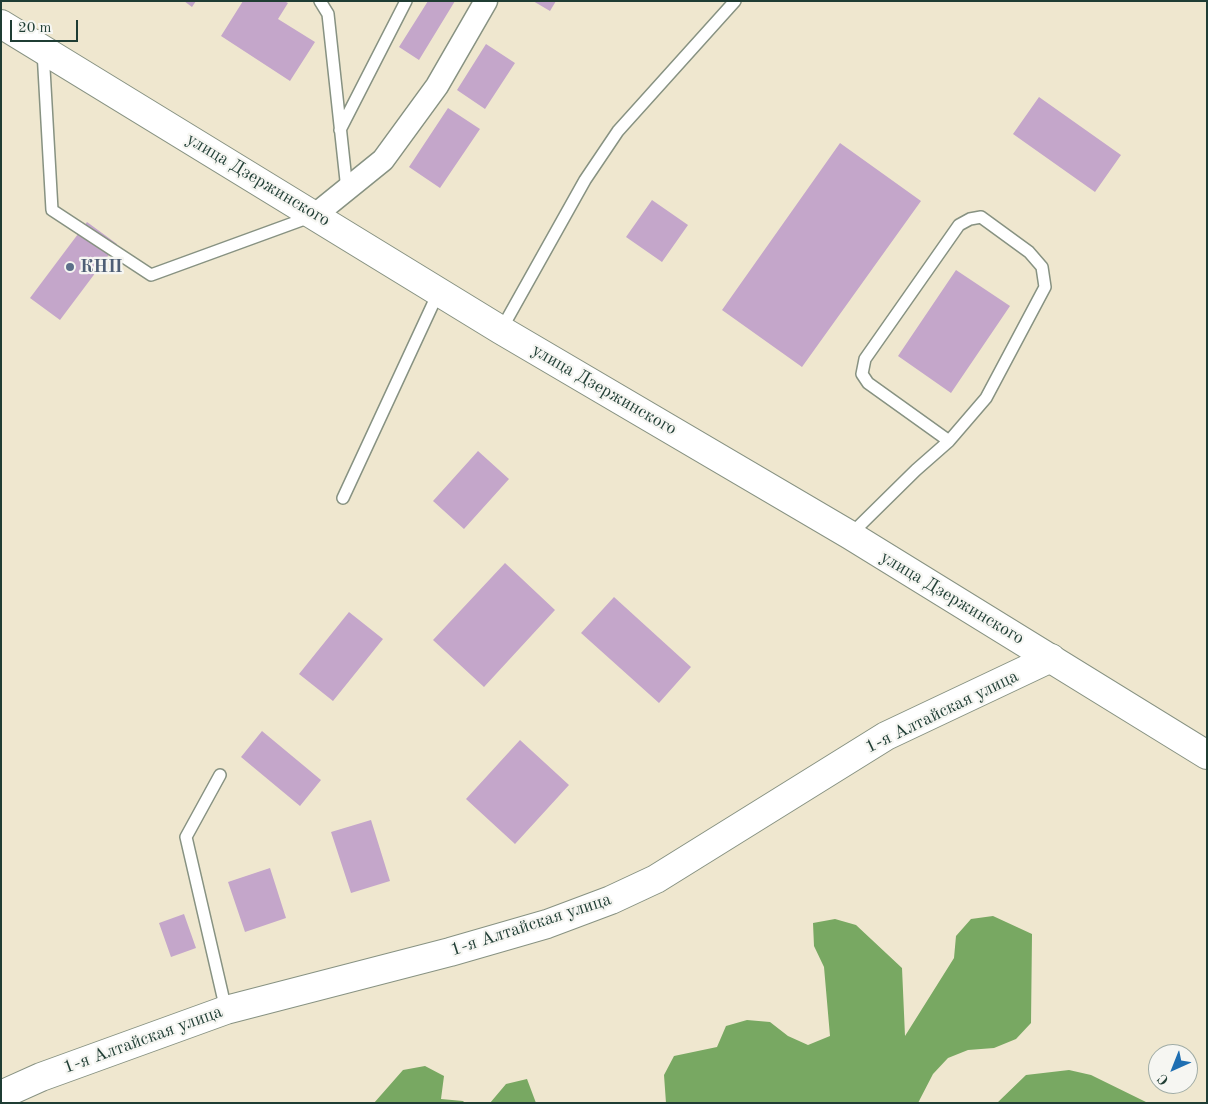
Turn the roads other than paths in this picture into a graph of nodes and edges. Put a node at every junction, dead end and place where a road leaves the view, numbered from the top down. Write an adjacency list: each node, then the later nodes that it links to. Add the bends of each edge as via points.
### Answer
1 (320, 1): 7 (lane, via 328,14)
2 (406, 1): 7 (lane)
3 (486, 1): 8 (street, via 437,86 383,160)
4 (735, 1): 11 (lane, via 618,131 585,180)
5 (1, 24): 6 (main road, улица Дзержинского)
6 (43, 50): 9 (main road, улица Дзержинского); 9 (lane, via 52,210 151,275)
7 (340, 130): 8 (lane)
8 (346, 190): 9 (street)
9 (315, 215): 10 (main road, улица Дзержинского)
10 (439, 291): 11 (main road, улица Дзержинского); 13 (lane)
11 (501, 330): 14 (main road, улица Дзержинского)
12 (949, 442): 12 (lane, via 986,398 1045,287 1042,267 1029,252 981,217 959,224 865,359 862,374 868,383); 14 (lane)
13 (343, 498)
14 (850, 535): 15 (main road, улица Дзержинского)
15 (1051, 658): 16 (main road, улица Дзержинского); 18 (main road, 1-я Алтайская улица, via 886,736 656,879 611,900 547,924)
16 (1207, 755)
17 (220, 776): 18 (lane, via 186,837)
18 (226, 1010): 19 (main road, 1-я Алтайская улица, via 41,1077)
19 (1, 1095)

